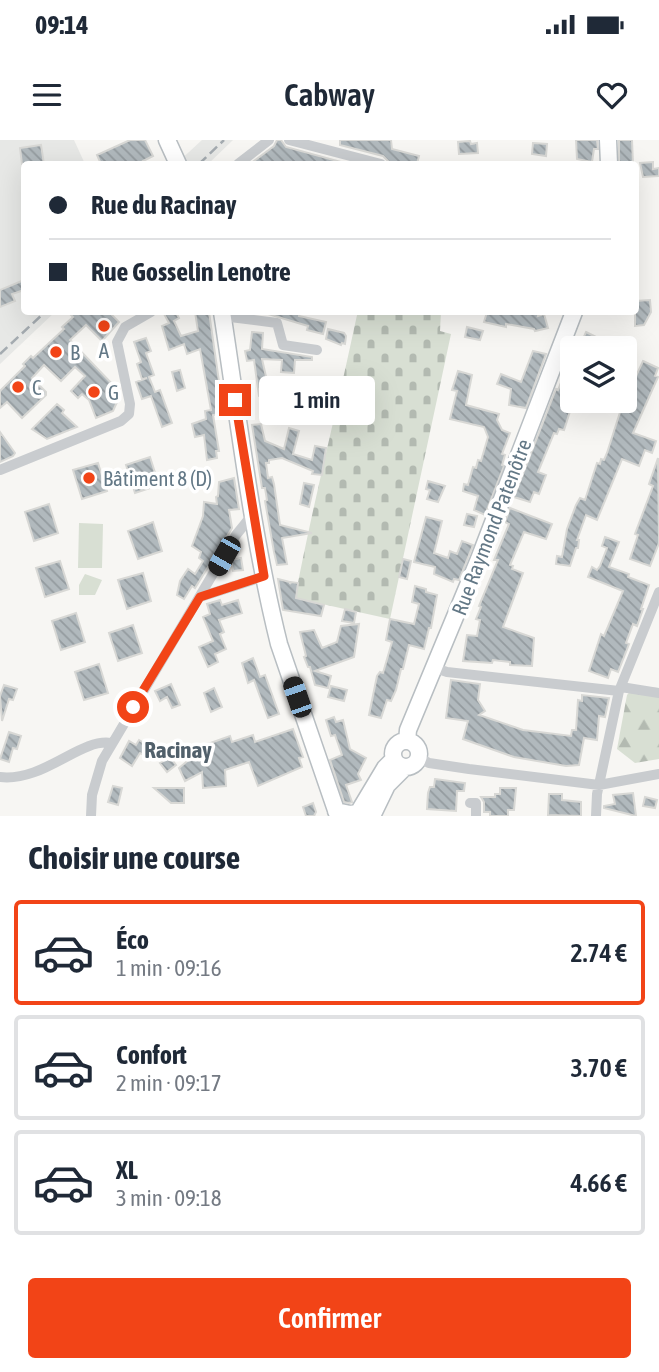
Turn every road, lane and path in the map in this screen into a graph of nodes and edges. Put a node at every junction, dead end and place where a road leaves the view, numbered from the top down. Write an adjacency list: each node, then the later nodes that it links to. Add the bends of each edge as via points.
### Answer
1 (167, 140): 5 (main road)
2 (269, 140): 6 (street)
3 (289, 140): 7 (street)
4 (608, 140): 8 (main road)
5 (177, 161)
6 (242, 161)
7 (370, 161)
8 (609, 161)
9 (146, 315): 14 (street, via 125,327 117,342 129,414)
10 (222, 315): 15 (main road)
11 (228, 315): 13 (street, via 277,323 283,345)
12 (573, 315): 19 (main road, Rue Raymond Patenôtre)
13 (317, 350)
14 (0, 470)
15 (253, 514): 16 (main road); 18 (street)
16 (264, 576): 18 (street); 29 (main road, via 279,644)
17 (659, 592): 20 (street)
18 (200, 597): 22 (street)
19 (435, 668): 20 (street); 23 (main road, Rue Raymond Patenôtre, via 408,730 407,741 418,748)
20 (620, 689): 21 (street); 26 (street)
21 (659, 693)
22 (111, 744): 25 (street, via 95,744 38,772); 30 (street, via 96,778)
23 (406, 761): 26 (street); 28 (main road, via 385,768)
24 (659, 774): 26 (street)
25 (0, 777)
26 (599, 785): 32 (street)
27 (470, 803): 31 (street, via 476,803)
28 (367, 811): 29 (main road)
29 (337, 813)
30 (91, 816)
31 (476, 816)
32 (596, 816)

